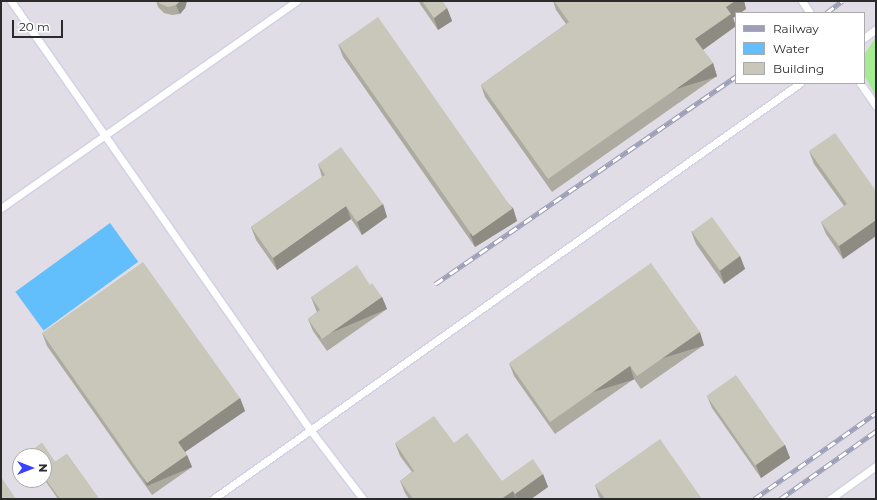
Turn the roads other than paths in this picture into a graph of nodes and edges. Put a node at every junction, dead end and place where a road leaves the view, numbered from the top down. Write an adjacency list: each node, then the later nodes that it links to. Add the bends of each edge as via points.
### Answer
1 (11, 1): 10 (lane)
2 (297, 1): 10 (lane)
3 (802, 1): 4 (lane)
4 (809, 12)
5 (876, 29): 6 (lane)
6 (865, 37)
7 (799, 84): 12 (lane)
8 (861, 84): 9 (lane)
9 (876, 106)
10 (105, 135): 11 (lane); 12 (lane)
11 (1, 208)
12 (311, 431): 14 (lane); 15 (lane)
13 (876, 466): 16 (lane)
14 (213, 499)
15 (363, 499)
16 (830, 499)

